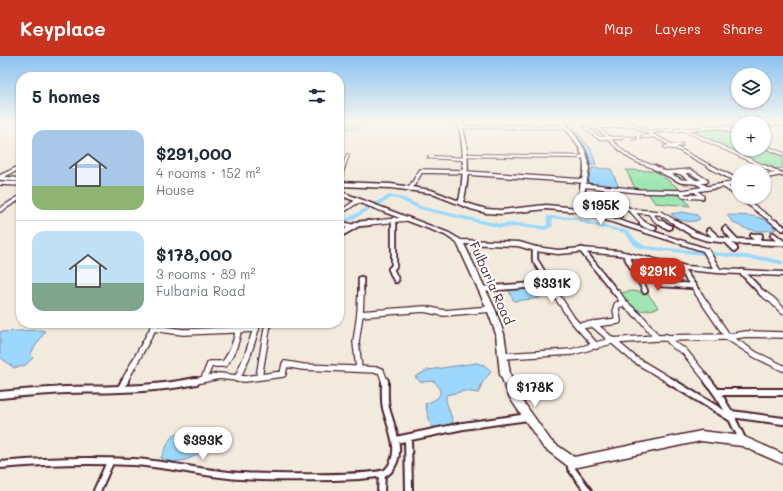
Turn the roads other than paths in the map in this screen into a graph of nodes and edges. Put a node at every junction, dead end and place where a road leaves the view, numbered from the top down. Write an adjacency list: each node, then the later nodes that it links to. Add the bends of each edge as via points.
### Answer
1 (463, 142): 13 (street)
2 (577, 142): 14 (street)
3 (613, 142): 19 (street, via 637,161)
4 (665, 142): 7 (street)
5 (710, 142): 20 (street)
6 (681, 145): 7 (street)
7 (672, 146): 8 (street); 8 (street, via 665,146)
8 (676, 148): 24 (street)
9 (771, 149): 10 (street)
10 (783, 154)
11 (348, 155): 15 (street)
12 (429, 157): 13 (street)
13 (465, 157): 14 (street); 18 (street)
14 (584, 157): 28 (street, via 587,166)
15 (344, 164)
16 (16, 169): 23 (street)
17 (680, 172): 19 (street); 26 (street); 26 (street, via 690,171 706,181)
18 (466, 173): 28 (street, via 540,177); 35 (street, via 420,171); 42 (street)
19 (665, 173): 29 (street)
20 (778, 174): 21 (street); 22 (street)
21 (783, 174)
22 (771, 176)
23 (0, 177): 25 (street)
24 (731, 178)
25 (16, 179)
26 (696, 182): 29 (street); 34 (street)
27 (0, 183): 31 (street)
28 (583, 183): 38 (street, via 638,192); 46 (street, via 579,199)
29 (681, 183): 36 (street)
30 (731, 183): 33 (street)
31 (16, 184)
32 (344, 184): 35 (street)
33 (722, 185): 34 (street); 37 (street)
34 (707, 188): 36 (street)
35 (410, 189): 42 (street, via 431,192)
36 (694, 190): 38 (street); 38 (street, via 702,196 684,196)
37 (731, 191)
38 (681, 192)
39 (344, 195): 41 (street, Fulbaria Road)
40 (16, 199): 45 (street)
41 (359, 201): 47 (street); 53 (street, Fulbaria Road)
42 (462, 202): 46 (street, via 473,208 493,211 546,207)
43 (750, 204): 58 (street)
44 (614, 207): 48 (street); 50 (street, via 599,206); 51 (street)
45 (0, 210)
46 (580, 210): 76 (street, via 706,250)
47 (344, 211)
48 (632, 211): 49 (street); 57 (street, via 644,225)
49 (649, 212): 56 (street, via 657,221); 64 (street, via 660,212 694,234)
50 (603, 213)
51 (620, 216)
52 (394, 219): 53 (street); 55 (street); 80 (street, via 394,266 391,269)
53 (406, 219): 66 (street, Fulbaria Road, via 447,234)
54 (344, 224): 55 (street)
55 (352, 226): 61 (street)
56 (669, 227)
57 (654, 228)
58 (783, 228)
59 (725, 230): 67 (street)
60 (709, 231): 64 (street)
61 (344, 232)
62 (773, 235): 69 (street)
63 (760, 236): 68 (street, via 753,236)
64 (718, 240): 65 (street)
65 (727, 241): 67 (street); 70 (street)
66 (460, 242): 71 (street, via 519,244); 83 (street, Fulbaria Road)
67 (737, 242): 68 (street)
68 (760, 242): 69 (street)
69 (783, 243)
70 (735, 249)
71 (535, 250): 72 (street); 81 (street, via 535,260)
72 (582, 250): 73 (street); 85 (street)
73 (626, 254): 74 (street); 84 (street)
74 (650, 260): 75 (street); 82 (street, via 659,284)
75 (680, 267): 76 (street); 82 (street)
76 (718, 271): 77 (street)
77 (742, 272): 78 (street); 87 (street, via 760,292)
78 (783, 274)
79 (361, 279): 88 (street)
80 (396, 280)
81 (549, 284): 83 (street); 90 (street)
82 (693, 286): 99 (street)
83 (482, 289): 86 (street, Fulbaria Road)
84 (645, 292)
85 (624, 303): 89 (street, via 617,305 618,321); 100 (street, via 643,320)
86 (491, 309): 88 (street, via 444,313 424,309); 103 (street, Fulbaria Road, via 500,334)
87 (783, 311)
88 (360, 314): 105 (street, via 356,342)
89 (593, 324): 90 (street); 101 (street)
90 (578, 326): 102 (street)
91 (153, 328): 109 (street)
92 (164, 328): 96 (street, via 183,332)
93 (248, 328): 96 (street)
94 (256, 328): 108 (street)
95 (267, 328): 106 (street)
96 (238, 330): 107 (street, via 236,344 228,360 224,364 210,364)
97 (783, 335): 99 (street, via 746,334)
98 (666, 337): 99 (street); 100 (street); 110 (street, via 675,346 684,350)
99 (728, 337): 104 (street)
100 (657, 338): 101 (street)
101 (611, 341): 102 (street); 114 (street, via 651,370)
102 (596, 346): 103 (street, via 572,352)
103 (503, 356): 113 (street, Fulbaria Road, via 505,374 513,395)
104 (783, 368)
105 (359, 369): 106 (street, via 285,364 284,373); 117 (street, via 378,370 382,373 385,380 386,407)
106 (259, 377): 108 (street)
107 (204, 379): 108 (street, via 219,376); 109 (street, via 181,384)
108 (237, 379)
109 (121, 388): 112 (street)
110 (718, 392): 111 (street); 114 (street)
111 (783, 392)
112 (0, 395)
113 (528, 417): 116 (street, via 463,426); 121 (street, Fulbaria Road, via 548,444)
114 (732, 417): 115 (street); 118 (street)
115 (783, 421)
116 (408, 438): 117 (street); 126 (street)
117 (396, 440): 123 (street, via 394,462 387,472)
118 (743, 441): 119 (street); 121 (street, via 701,436)
119 (783, 459)
120 (110, 462): 122 (street, via 49,461); 123 (street, via 134,462 240,476 346,477); 124 (street)
121 (573, 463): 127 (street, via 571,468)
122 (0, 465)
123 (382, 474): 125 (street)
124 (97, 491)
125 (381, 491)
126 (409, 491)
127 (588, 491)

